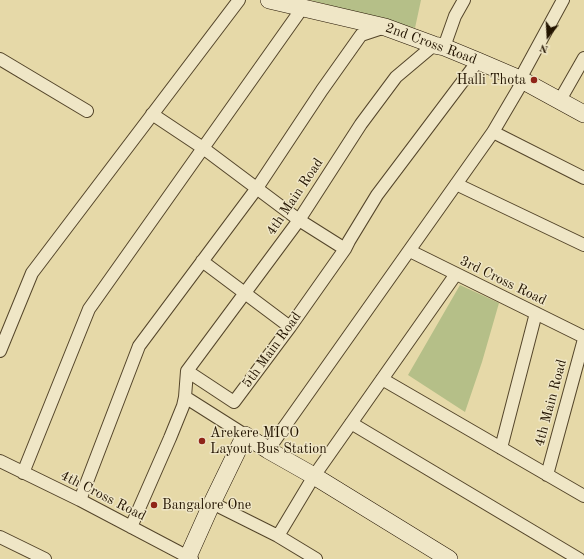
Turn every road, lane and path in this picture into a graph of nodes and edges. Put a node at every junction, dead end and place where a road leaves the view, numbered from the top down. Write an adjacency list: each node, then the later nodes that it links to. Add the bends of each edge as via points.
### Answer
1 (239, 0): 14 (street)
2 (269, 0): 5 (street, 2nd Cross Road)
3 (464, 0): 7 (street)
4 (563, 0): 11 (street)
5 (304, 7): 6 (street, 2nd Cross Road); 17 (street)
6 (385, 27): 7 (street, 2nd Cross Road); 20 (street, via 361,35)
7 (439, 46): 10 (street, 2nd Cross Road); 21 (street, 4th Main Road, via 396,78 361,124)
8 (584, 58): 12 (street)
9 (0, 59): 13 (street)
10 (478, 61): 11 (street, 2nd Cross Road); 23 (street, 5th Main Road, via 378,195)
11 (521, 80): 12 (street, 2nd Cross Road); 16 (street)
12 (560, 100): 15 (street, 2nd Cross Road)
13 (87, 111)
14 (152, 114): 17 (street); 31 (street, via 32,273)
15 (584, 114)
16 (493, 132): 18 (street); 19 (street)
17 (203, 148): 20 (street); 40 (street, via 89,309)
18 (584, 178)
19 (456, 184): 22 (street); 24 (street)
20 (257, 188): 21 (street); 25 (street)
21 (299, 220): 23 (street); 27 (street, 4th Main Road)
22 (584, 245)
23 (345, 249): 29 (street, 5th Main Road)
24 (410, 251): 26 (street, 3rd Cross Road); 38 (street)
25 (202, 261): 27 (street); 44 (street, via 139,346)
26 (456, 274): 28 (street, 3rd Cross Road); 33 (street)
27 (245, 293): 29 (street); 32 (street, 4th Main Road)
28 (536, 313): 30 (street, 3rd Cross Road); 37 (street)
29 (290, 327): 32 (street, 5th Main Road, via 234,402)
30 (584, 338): 41 (street, 4th Main Road)
31 (0, 351)
32 (187, 371): 34 (street)
33 (382, 379): 35 (street); 37 (street)
34 (185, 397): 36 (street); 46 (street)
35 (351, 423): 42 (street); 53 (street)
36 (245, 435): 38 (street); 45 (street)
37 (501, 448): 41 (street)
38 (268, 450): 42 (street)
39 (0, 461): 40 (street, 4th Cross Road)
40 (23, 473): 44 (street, 4th Cross Road)
41 (547, 475): 43 (street)
42 (314, 476): 47 (street); 52 (street)
43 (584, 496)
44 (80, 500): 46 (street, 4th Cross Road)
45 (212, 503): 47 (street); 49 (street)
46 (131, 527): 49 (street, 4th Cross Road)
47 (278, 536): 51 (street)
48 (0, 537): 50 (street)
49 (189, 558)
50 (45, 559)
51 (316, 559)
52 (449, 559)
53 (579, 559)

